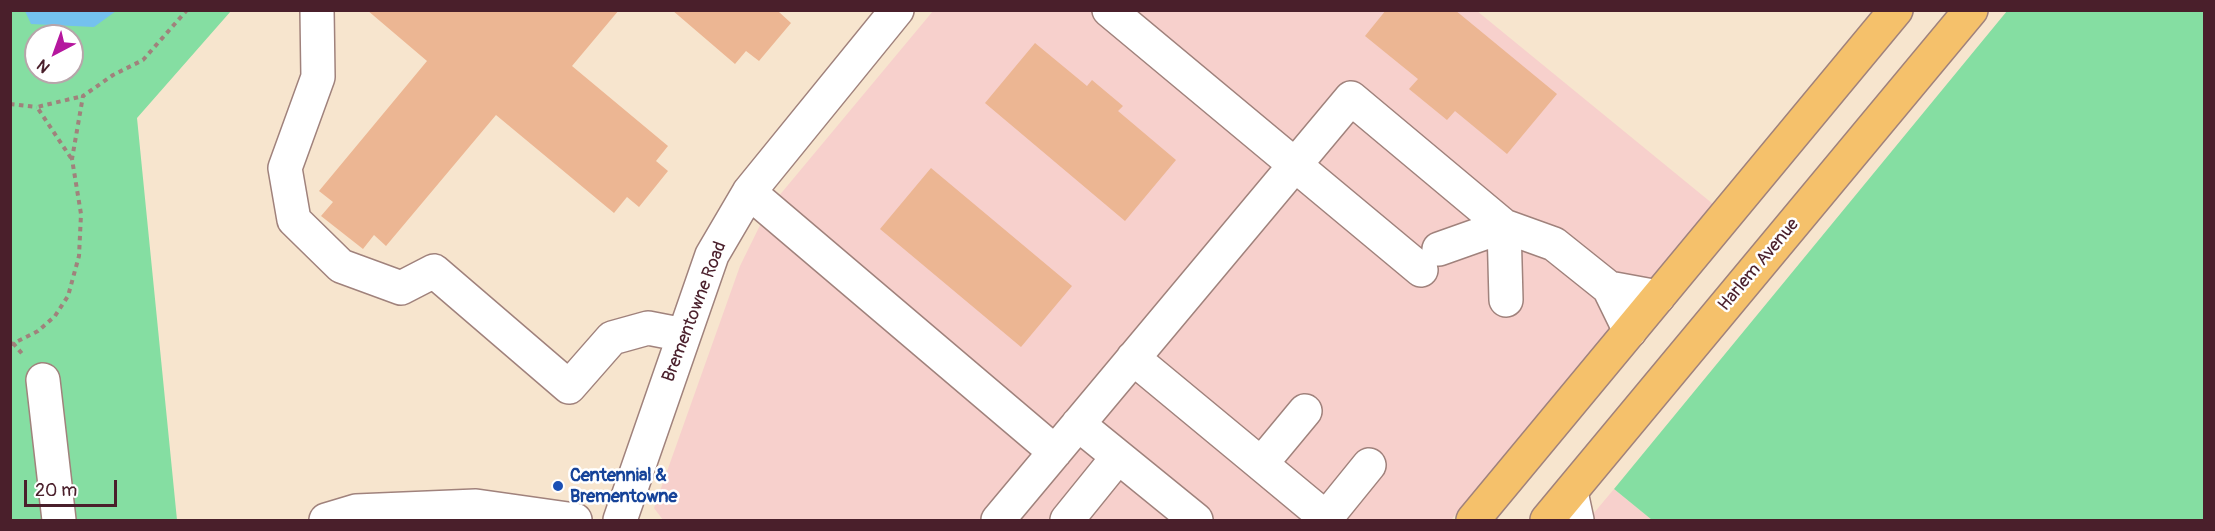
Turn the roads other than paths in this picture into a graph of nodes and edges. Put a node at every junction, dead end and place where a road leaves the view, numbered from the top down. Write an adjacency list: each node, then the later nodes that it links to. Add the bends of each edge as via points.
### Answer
1 (317, 10): 13 (street, via 318,77 285,168 294,220 341,266 401,288 434,271 569,387 612,338 648,328)
2 (897, 10): 7 (street, Brementowne Road)
3 (1109, 10): 6 (street)
4 (1896, 10): 10 (main road)
5 (1971, 10): 22 (main road, Harlem Avenue)
6 (1295, 165): 8 (street, via 1430,260); 8 (street, via 1351,98); 14 (street)
7 (749, 192): 13 (street, Brementowne Road, via 712,255); 18 (street)
8 (1504, 226): 9 (street, via 1554,244); 11 (street)
9 (1609, 288): 10 (street); 12 (street)
10 (1658, 297): 12 (main road)
11 (1506, 300)
12 (1630, 331): 31 (main road)
13 (684, 335): 26 (street, Brementowne Road)
14 (1134, 358): 17 (street); 20 (street)
15 (43, 380): 23 (street)
16 (1305, 411): 20 (street)
17 (1078, 424): 18 (street); 19 (street)
18 (1055, 452): 27 (street)
19 (1118, 457): 28 (street); 29 (street)
20 (1261, 464): 30 (street)
21 (1369, 465): 30 (street)
22 (1574, 506): 32 (main road, Harlem Avenue)
23 (58, 520)
24 (326, 520): 25 (street, via 356,511 476,506)
25 (575, 520)
26 (620, 520)
27 (998, 520)
28 (1067, 520)
29 (1196, 520)
30 (1326, 520)
31 (1473, 520)
32 (1547, 520)

